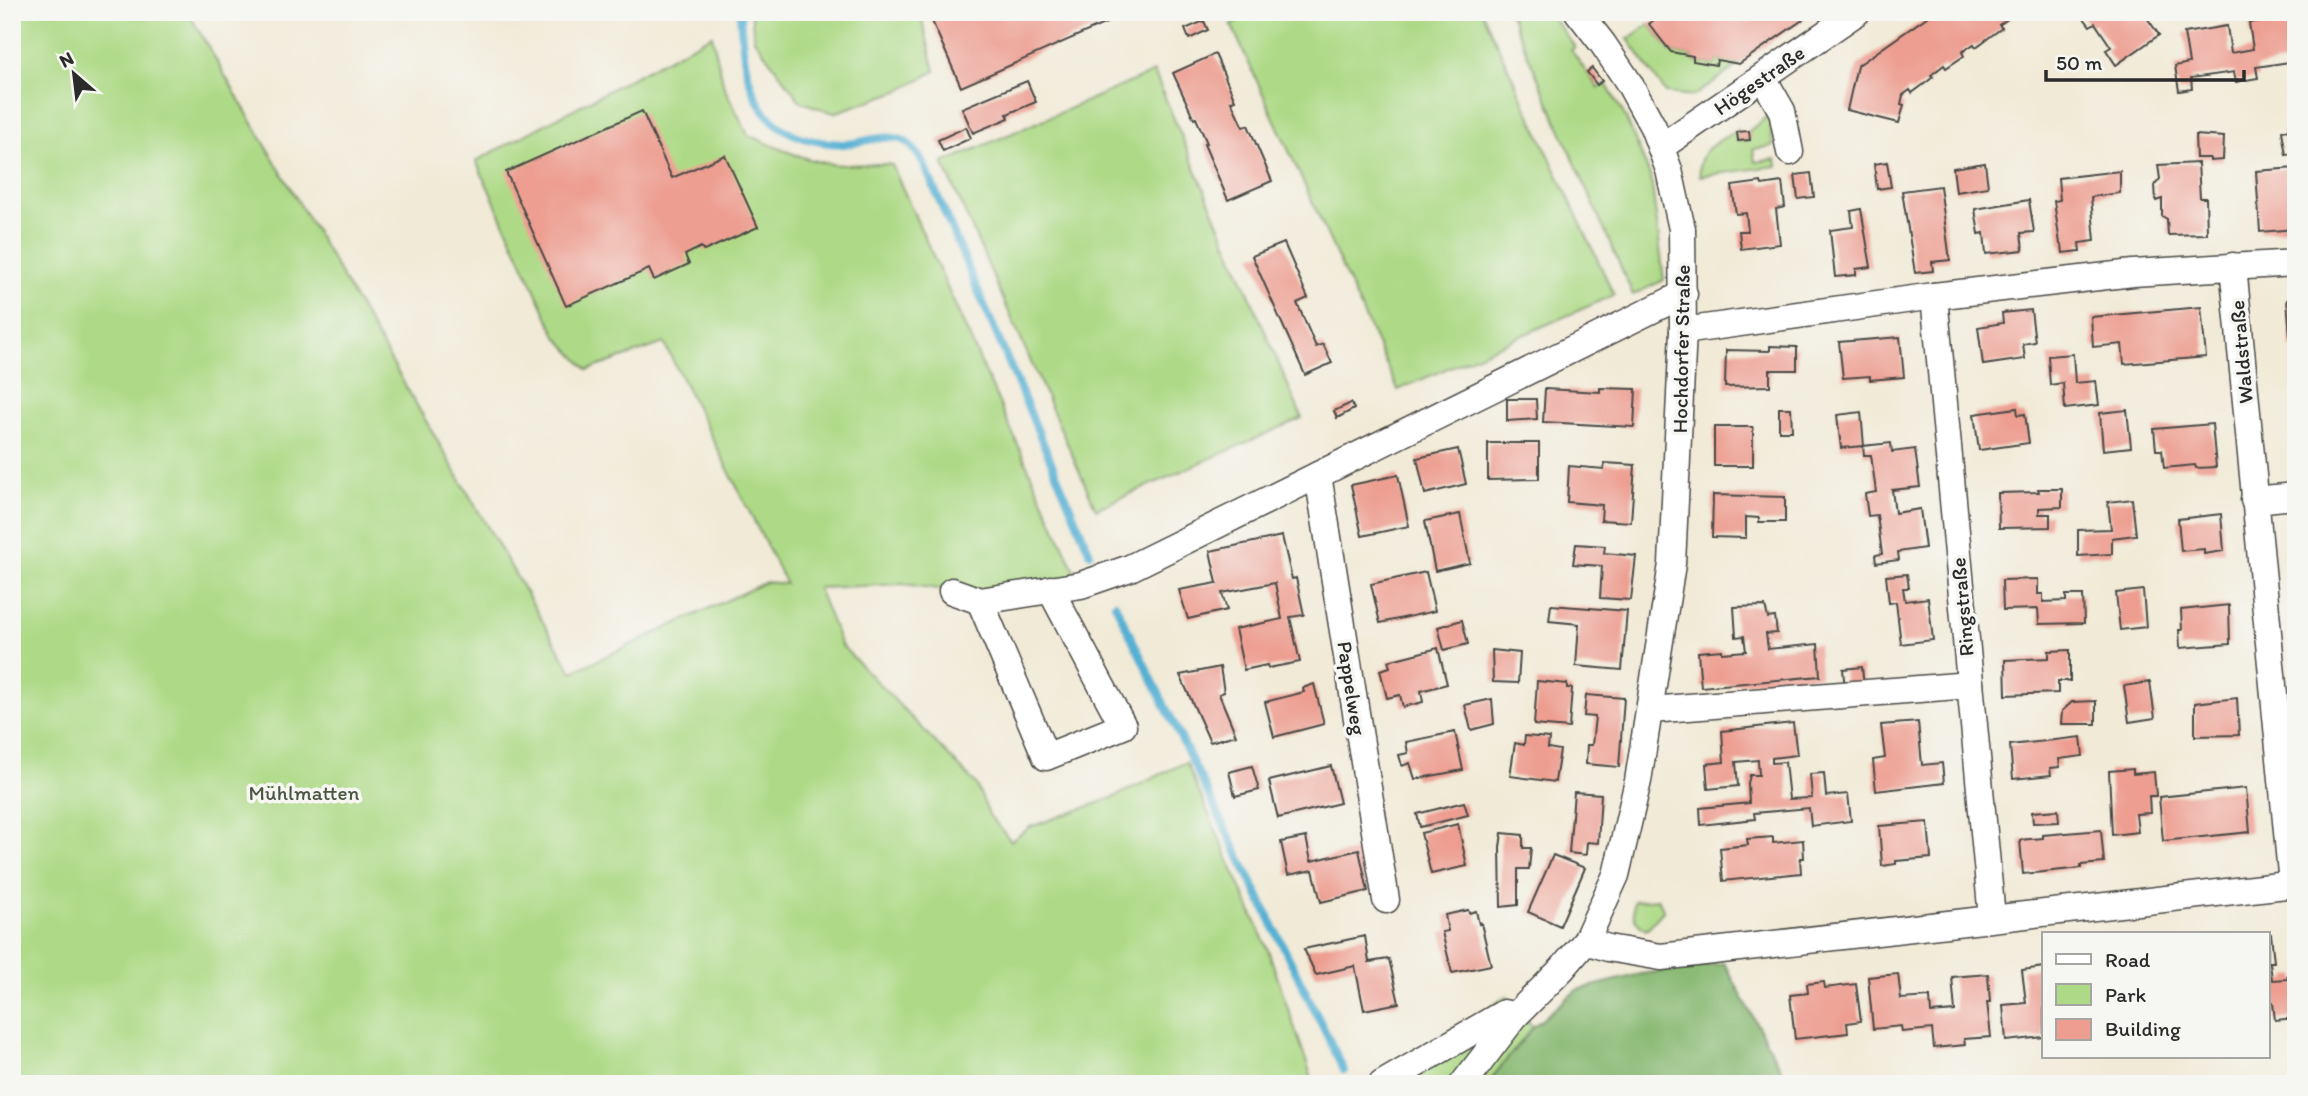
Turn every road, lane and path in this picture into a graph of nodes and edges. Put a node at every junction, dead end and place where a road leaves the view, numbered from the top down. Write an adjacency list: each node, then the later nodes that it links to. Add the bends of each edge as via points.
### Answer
1 (1857, 12): 3 (street, Högestraße)
2 (1592, 17): 4 (street, Hochdorfer Straße)
3 (1763, 78): 4 (street, Högestraße); 5 (street, via 1782,111)
4 (1661, 147): 8 (street, Hochdorfer Straße, via 1682,229)
5 (1790, 152)
6 (2296, 263): 7 (street)
7 (2233, 266): 9 (street); 13 (street, Waldstraße)
8 (1684, 294): 10 (street, Hochdorfer Straße); 11 (street)
9 (1934, 296): 10 (street); 17 (street, Ringstraße)
10 (1683, 331): 18 (street, Hochdorfer Straße, via 1672,564)
11 (1318, 475): 14 (street, via 1130,568 1081,585); 21 (street, Pappelweg)
12 (2296, 496): 13 (street)
13 (2254, 500): 19 (street, Waldstraße)
14 (1050, 589): 16 (street); 16 (street, via 1123,726 1046,757)
15 (951, 591): 16 (street)
16 (980, 601)
17 (1970, 685): 18 (street); 22 (street, Ringstraße)
18 (1650, 710): 23 (street, Hochdorfer Straße, via 1616,875)
19 (2287, 722): 20 (street, Waldstraße)
20 (2294, 884): 22 (street)
21 (1386, 900)
22 (1992, 918): 23 (street, via 1661,957)
23 (1586, 941): 24 (street, Hochdorfer Straße)
24 (1515, 1016): 25 (street, Hochdorfer Straße, via 1504,1013); 26 (street, Hochdorfer Straße)
25 (1382, 1084)
26 (1464, 1084)

